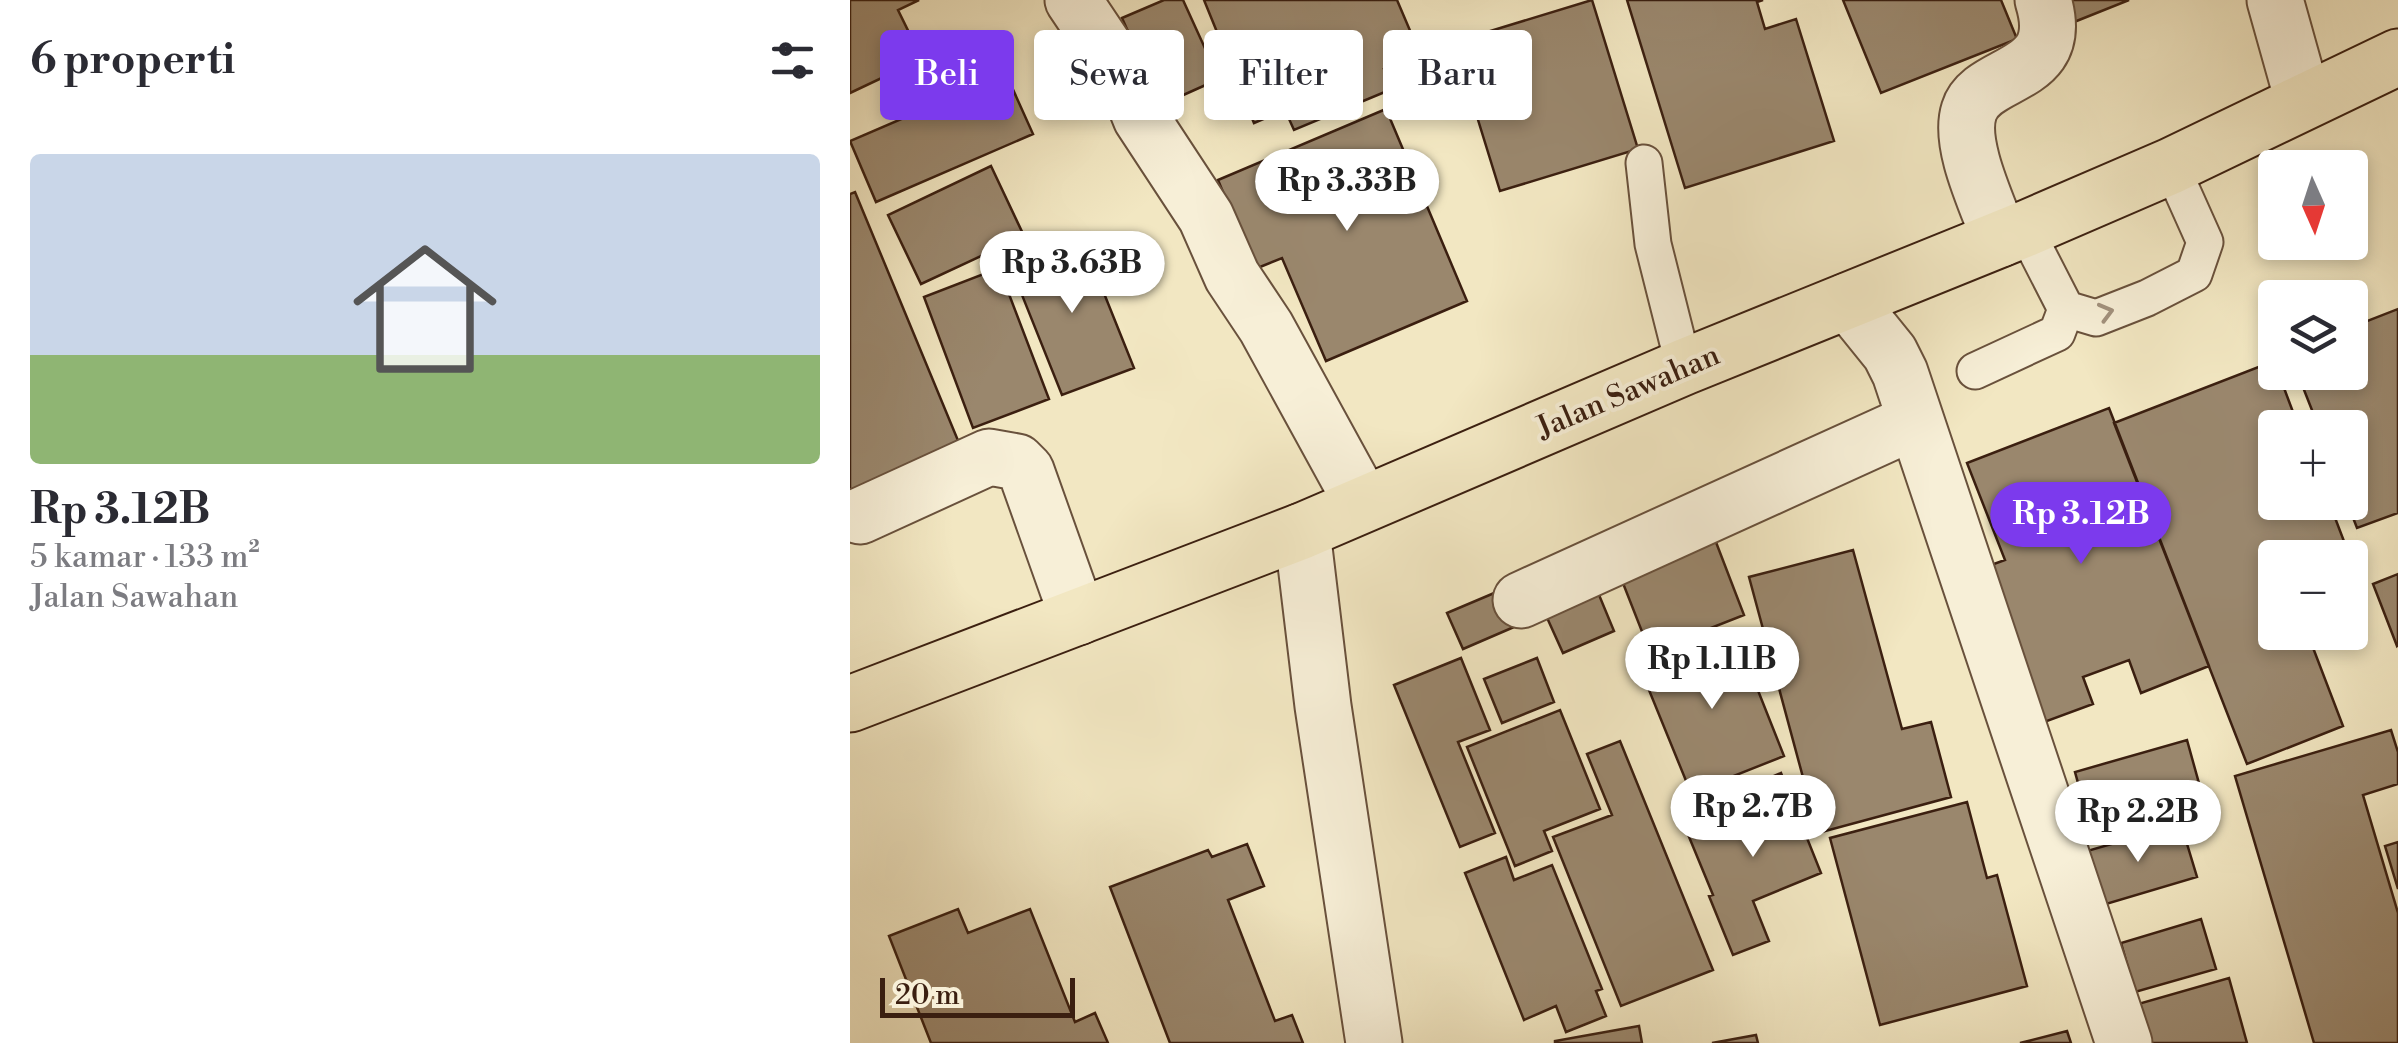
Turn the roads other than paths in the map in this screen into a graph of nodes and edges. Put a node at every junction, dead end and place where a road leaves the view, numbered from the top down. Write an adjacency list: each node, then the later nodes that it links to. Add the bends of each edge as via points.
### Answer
1 (1072, 0): 14 (street, via 1206,218)
2 (2043, 0): 8 (street, via 2048,30 2041,50 1969,110 1966,140)
3 (2275, 0): 5 (street)
4 (2398, 57): 5 (main road, Jalan Sawahan)
5 (2303, 100): 7 (main road, Jalan Sawahan)
6 (1644, 163): 11 (lane, via 1653,244)
7 (2171, 166): 8 (main road, Jalan Sawahan); 10 (lane, one-way to 7, via 2096,318 2194,274 2205,242)
8 (2013, 234): 9 (main road, Jalan Sawahan); 10 (lane)
9 (1848, 301): 11 (main road, Jalan Sawahan); 13 (street, via 1890,353)
10 (2066, 309): 12 (lane, via 2057,334)
11 (1684, 367): 14 (main road, Jalan Sawahan)
12 (1975, 372)
13 (1915, 421): 17 (street); 21 (street)
14 (1362, 504): 16 (main road, Jalan Sawahan)
15 (860, 516): 18 (street, via 989,457 1018,462)
16 (1302, 532): 18 (main road, Jalan Sawahan); 20 (street)
17 (1520, 600)
18 (1078, 617): 19 (main road, Jalan Sawahan)
19 (850, 704)
20 (1374, 1043)
21 (2124, 1043)

